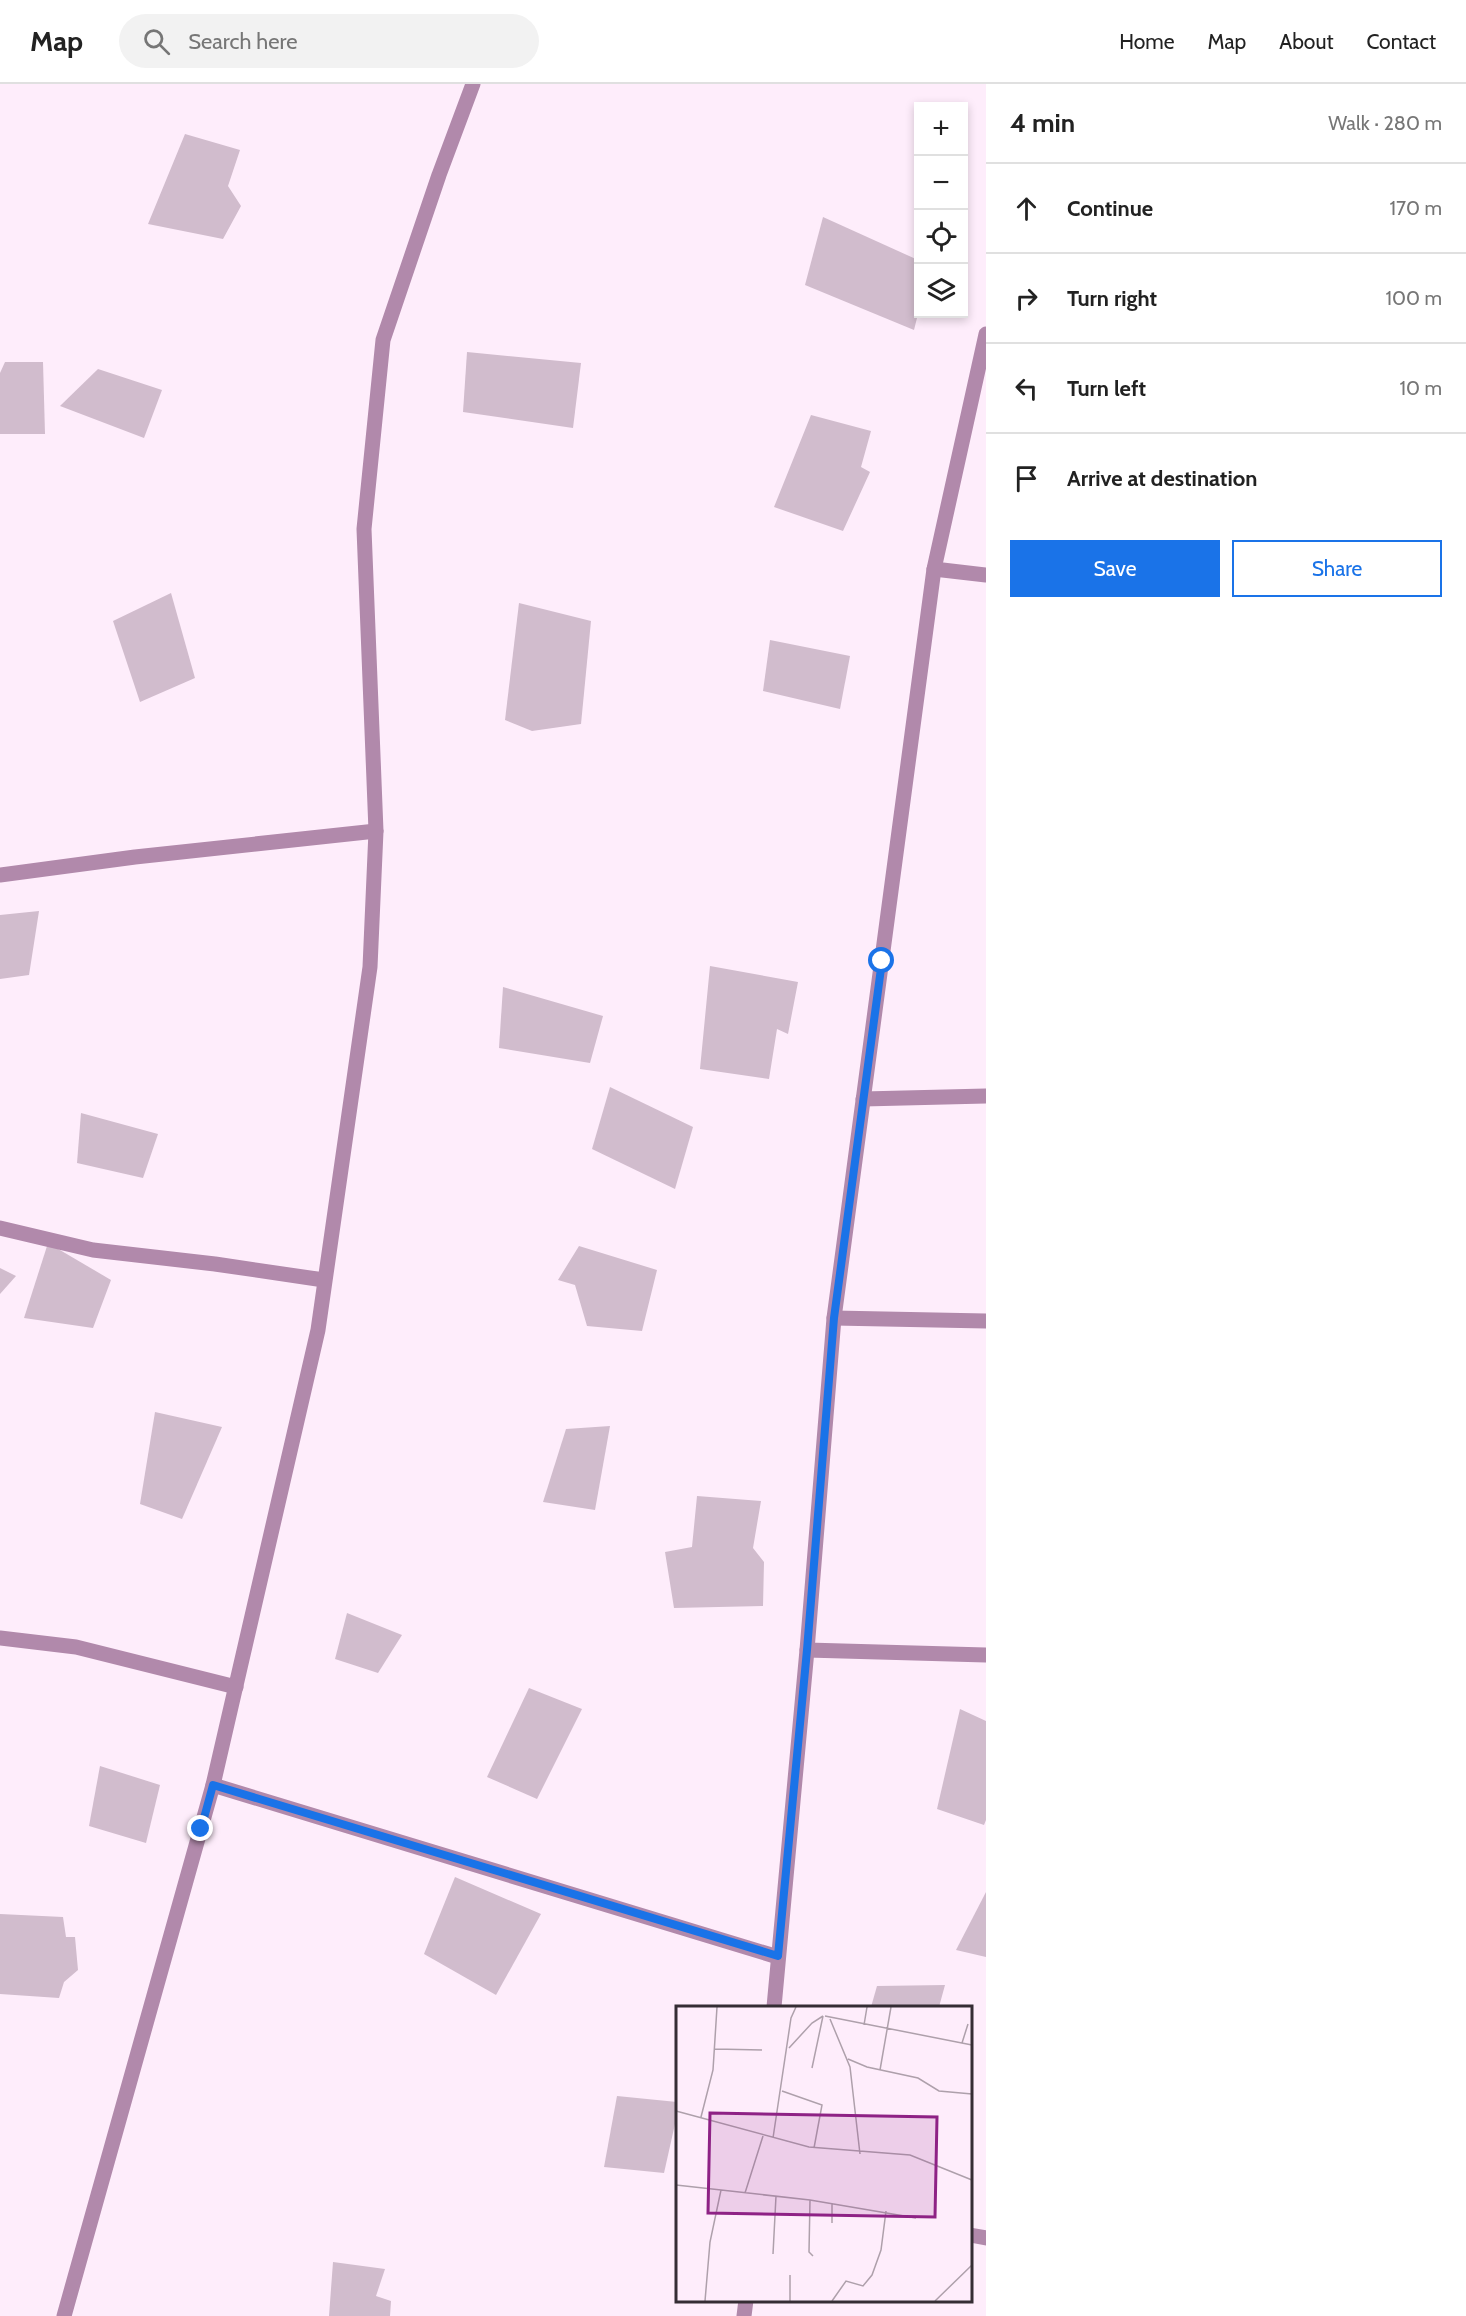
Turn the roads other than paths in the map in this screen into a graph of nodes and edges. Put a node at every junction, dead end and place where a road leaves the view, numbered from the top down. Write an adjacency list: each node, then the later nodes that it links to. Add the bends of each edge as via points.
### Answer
1 (473, 84): 5 (street, via 383,340 364,530)
2 (986, 334): 3 (street)
3 (934, 569): 4 (street); 8 (street)
4 (986, 575)
5 (376, 831): 6 (street); 10 (street, via 370,967)
6 (0, 875)
7 (986, 1096): 8 (street)
8 (863, 1099): 11 (street)
9 (0, 1228): 10 (street, via 93,1250)
10 (324, 1280): 16 (street, via 318,1330)
11 (834, 1318): 12 (street); 14 (street)
12 (986, 1321)
13 (0, 1638): 16 (street, via 76,1647)
14 (807, 1650): 15 (street); 18 (street)
15 (986, 1655)
16 (236, 1687): 17 (street)
17 (213, 1785): 18 (street); 23 (street)
18 (778, 1956): 19 (street)
19 (774, 2006)
20 (971, 2235): 21 (street)
21 (986, 2238)
22 (746, 2301): 24 (street)
23 (64, 2316)
24 (744, 2316)

